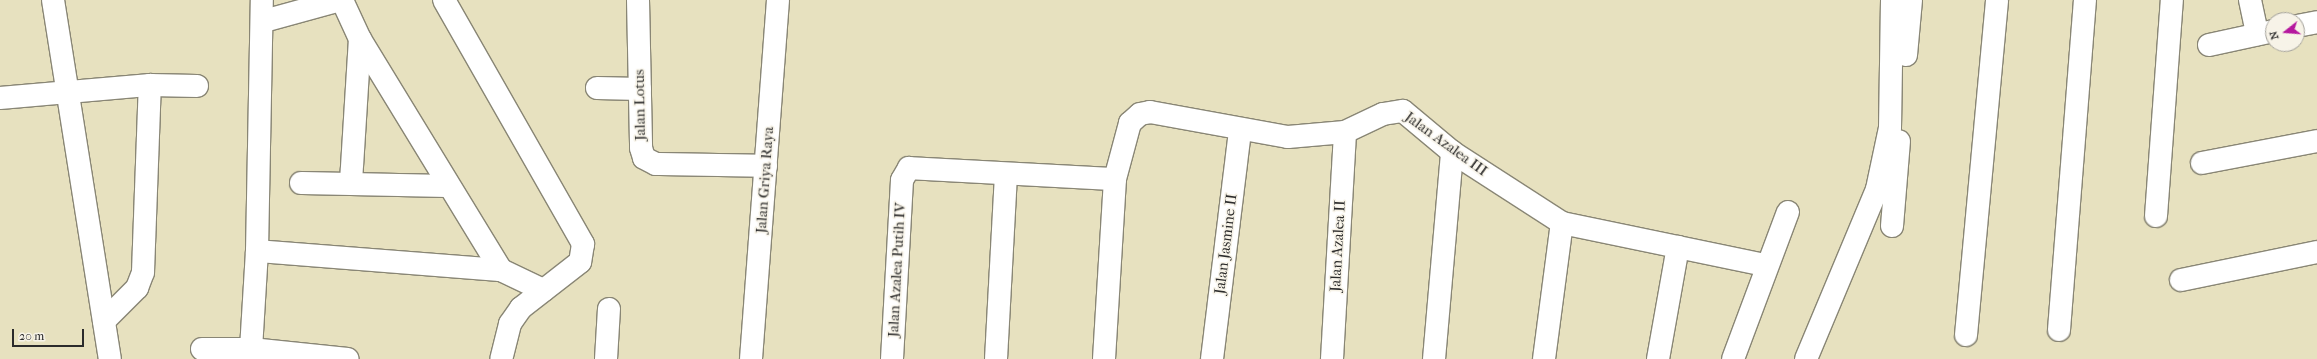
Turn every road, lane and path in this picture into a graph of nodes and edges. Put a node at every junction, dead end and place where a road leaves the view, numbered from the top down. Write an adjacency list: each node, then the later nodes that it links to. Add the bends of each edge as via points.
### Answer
1 (53, 0): 22 (street)
2 (341, 0): 12 (street); 16 (street)
3 (444, 0): 45 (street, via 580,236 584,252 580,262)
4 (638, 0): 21 (street, Jalan Lotus)
5 (778, 0): 29 (street, Jalan Griya Raya)
6 (1892, 0): 66 (street, via 1890,128 1877,189)
7 (1911, 0): 38 (street)
8 (1997, 0): 49 (street)
9 (2085, 0): 48 (street)
10 (2172, 0): 36 (street)
11 (2250, 0): 15 (street)
12 (263, 10): 40 (street)
13 (2317, 22): 14 (street)
14 (2305, 24)
15 (2265, 33): 17 (street)
16 (360, 39): 32 (street); 34 (street)
17 (2208, 45)
18 (150, 85): 19 (street); 22 (street); 47 (street, via 143,272 138,288)
19 (197, 86)
20 (597, 88): 21 (street)
21 (640, 89): 29 (street, Jalan Lotus, via 641,148 650,161)
22 (67, 92): 23 (street); 47 (street)
23 (0, 98)
24 (1240, 130): 25 (street, Jalan Azalea III, via 1288,138); 31 (street, Jalan Azalea III, via 1150,112 1140,114 1130,123); 60 (street, Jalan Jasmine II)
25 (1345, 132): 27 (street, Jalan Azalea III, via 1383,114 1402,111); 61 (street, Jalan Azalea II)
26 (2317, 141): 28 (street)
27 (1452, 152): 37 (street, Jalan Azalea III); 62 (street)
28 (2202, 163)
29 (766, 175): 56 (street, Jalan Griya Raya)
30 (1006, 175): 31 (street); 57 (street, Jalan Azalea Putih IV, via 916,166 905,172 902,180); 58 (street)
31 (1116, 179): 59 (street)
32 (351, 182): 33 (street); 34 (street)
33 (301, 183)
34 (448, 186): 43 (street)
35 (1788, 212): 42 (street)
36 (2156, 216)
37 (1562, 223): 39 (street, Jalan Azalea III); 63 (street)
38 (1892, 226)
39 (1678, 248): 42 (street, Jalan Azalea III); 64 (street)
40 (257, 251): 43 (street); 51 (street)
41 (2317, 252): 44 (street)
42 (1765, 265): 65 (street)
43 (501, 270): 45 (street)
44 (2181, 280)
45 (543, 290): 54 (street, via 510,324)
46 (610, 309): 55 (street)
47 (104, 320): 52 (street)
48 (2059, 330)
49 (1966, 335)
50 (202, 349): 51 (street)
51 (251, 349): 53 (street)
52 (110, 359)
53 (347, 359)
54 (501, 359)
55 (606, 359)
56 (751, 359)
57 (892, 359)
58 (996, 359)
59 (1104, 359)
60 (1212, 359)
61 (1332, 359)
62 (1434, 359)
63 (1544, 359)
64 (1658, 359)
65 (1733, 359)
66 (1806, 359)

